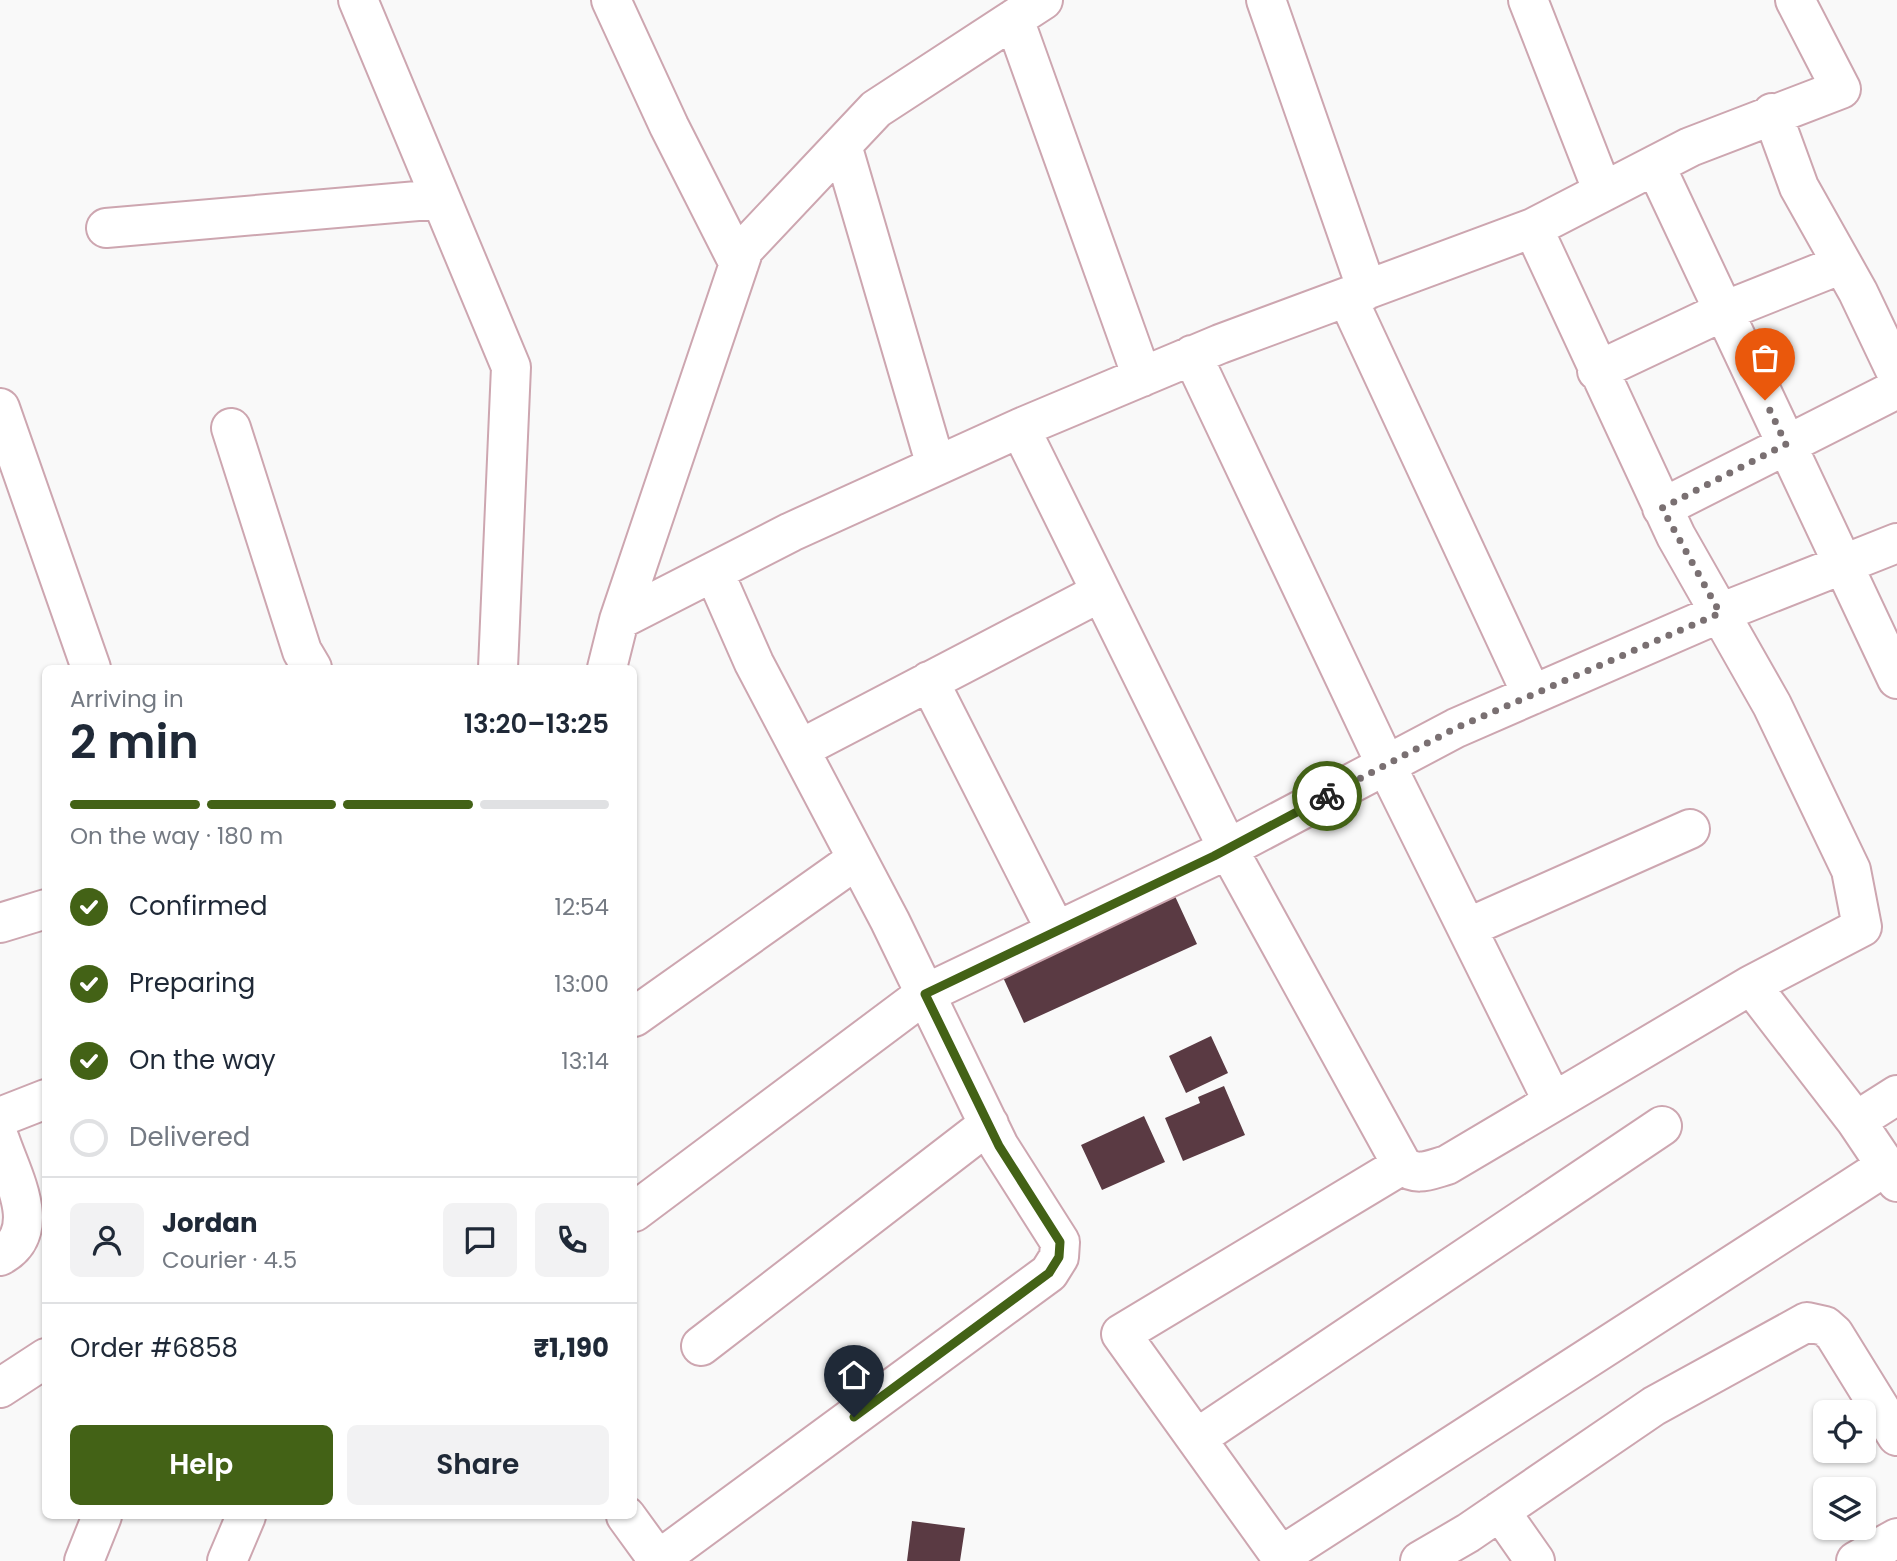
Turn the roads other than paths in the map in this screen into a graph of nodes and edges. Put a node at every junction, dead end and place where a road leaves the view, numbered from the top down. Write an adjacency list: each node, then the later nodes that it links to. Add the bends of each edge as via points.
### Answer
1 (358, 0): 11 (street)
2 (611, 0): 14 (street)
3 (1266, 0): 16 (street)
4 (1528, 0): 10 (street)
5 (1795, 0): 7 (street, via 1840,89)
6 (1029, 9): 8 (street, via 876,109); 21 (street)
7 (1772, 113): 9 (street); 15 (street, via 1799,187)
8 (842, 145): 14 (street, via 744,249); 27 (street)
9 (1655, 165): 10 (street); 17 (street)
10 (1603, 192): 13 (street)
11 (441, 199): 12 (street); 37 (street, via 511,367)
12 (106, 228)
13 (1533, 228): 16 (street); 19 (street)
14 (739, 264): 34 (street)
15 (1842, 264): 17 (street); 20 (street)
16 (1357, 293): 18 (street); 41 (street)
17 (1724, 311): 19 (street); 26 (street)
18 (1192, 355): 21 (street); 43 (street)
19 (1597, 371): 28 (street)
20 (1897, 374)
21 (1142, 377): 25 (street)
22 (1897, 389): 26 (street)
23 (0, 408): 35 (street)
24 (231, 428): 36 (street)
25 (1020, 428): 27 (street); 32 (street)
26 (1786, 444): 28 (street); 30 (street)
27 (936, 466): 31 (street)
28 (1662, 508): 33 (street)
29 (1897, 543): 30 (street)
30 (1843, 564): 33 (street); 39 (street)
31 (714, 572): 34 (street); 42 (street, via 754,663)
32 (1101, 592): 40 (street); 45 (street)
33 (1720, 613): 41 (street); 51 (street, via 1772,705 1851,870 1862,927)
34 (619, 620): 38 (street)
35 (90, 665)
36 (310, 665)
37 (498, 665)
38 (608, 665)
39 (1897, 679)
40 (929, 681): 42 (street); 50 (street)
41 (1532, 695): 43 (street)
42 (800, 749): 46 (street)
43 (1386, 765): 45 (street); 49 (street)
44 (1690, 829): 49 (street)
45 (1228, 849): 50 (street); 61 (street)
46 (858, 859): 52 (street); 53 (street)
47 (42, 910): 48 (street)
48 (0, 923)
49 (1467, 928): 55 (street)
50 (1056, 932): 52 (street)
51 (1751, 985): 55 (street); 57 (street)
52 (925, 994): 58 (street); 64 (street)
53 (637, 1015)
54 (1897, 1095): 57 (street)
55 (1553, 1102): 61 (street, via 1447,1165 1422,1173)
56 (42, 1103): 60 (street)
57 (1856, 1121): 62 (street)
58 (989, 1124): 66 (street); 79 (street, via 1060,1242 1059,1257 1049,1273)
59 (1662, 1126): 70 (street)
60 (0, 1136): 63 (street)
61 (1402, 1165): 70 (street, via 1121,1334)
62 (1892, 1174): 76 (street)
63 (34, 1206): 65 (street, via 23,1234 12,1250)
64 (637, 1210)
65 (0, 1256)
66 (701, 1346)
67 (42, 1361): 68 (street)
68 (0, 1388)
69 (1892, 1418): 71 (street, via 1835,1334 1807,1322 1654,1406)
70 (1197, 1438): 76 (street)
71 (1500, 1511): 80 (street); 81 (street)
72 (101, 1519): 77 (street)
73 (245, 1519): 78 (street)
74 (628, 1519): 79 (street)
75 (1897, 1538): 82 (street)
76 (1283, 1558)
77 (84, 1561)
78 (226, 1561)
79 (658, 1561)
80 (1420, 1561)
81 (1535, 1561)
82 (1856, 1561)

